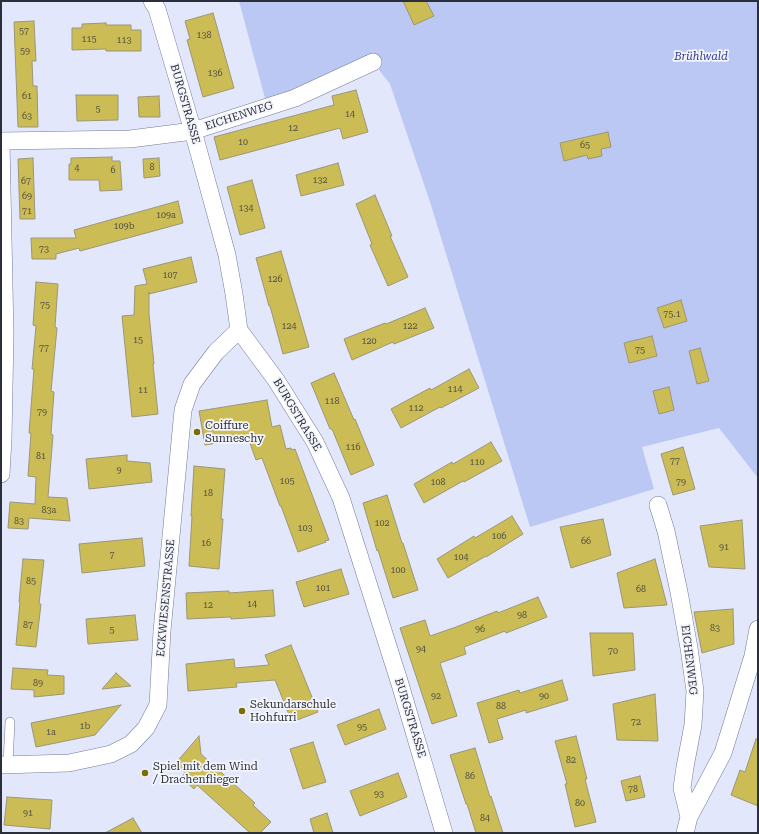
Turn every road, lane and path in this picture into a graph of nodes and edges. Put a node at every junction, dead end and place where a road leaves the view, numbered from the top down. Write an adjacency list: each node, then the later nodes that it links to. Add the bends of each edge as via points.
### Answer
1 (152, 1): 3 (street, BURGSTRASSE, via 157,9)
2 (373, 62): 3 (street, EICHENWEG, via 295,98)
3 (193, 131): 4 (street, EICHENWEG, via 130,139); 5 (street, BURGSTRASSE, via 227,255)
4 (1, 141): 6 (street, via 5,335)
5 (238, 330): 10 (street, ECKWIESENSTRASSE, via 216,352 192,384 183,410 162,631 158,705 146,728 131,744 111,754 69,763); 12 (street, BURGSTRASSE, via 276,380 312,436 341,498)
6 (1, 474)
7 (658, 505): 11 (street, EICHENWEG, via 679,592 695,691 693,725 682,788)
8 (758, 629): 11 (street, via 753,656 724,753)
9 (10, 722): 10 (lane)
10 (4, 765)
11 (689, 817): 13 (street)
12 (444, 833)
13 (685, 833)

